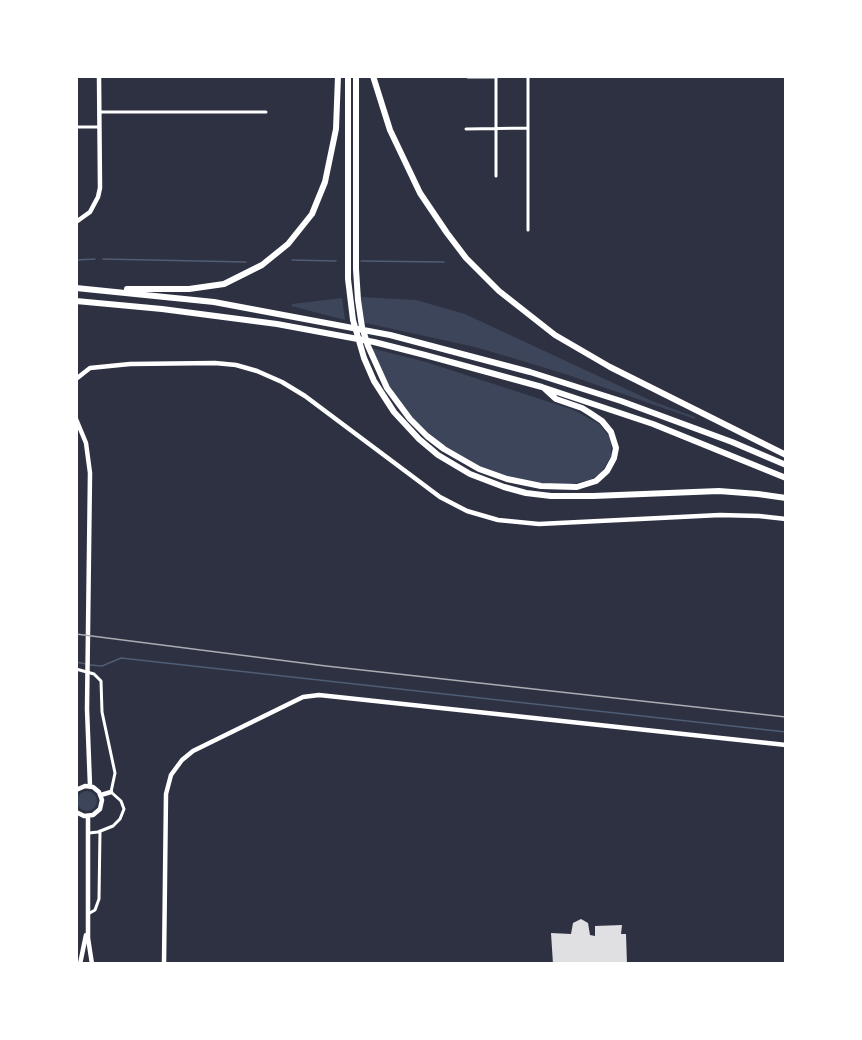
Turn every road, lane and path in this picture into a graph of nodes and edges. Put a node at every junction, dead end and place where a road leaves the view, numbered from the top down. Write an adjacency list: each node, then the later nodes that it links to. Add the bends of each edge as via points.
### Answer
1 (99, 76): 9 (street)
2 (338, 76): 20 (highway, via 336,129 321,196 312,214 281,251 239,278 212,287)
3 (348, 76): 28 (highway, via 349,293 354,327 380,392 410,431 443,458 484,480 514,490 551,496 719,491)
4 (356, 76): 23 (highway, via 360,316 368,346 387,388 410,419 444,449 487,472 528,484 571,488 591,484 610,467 616,448 613,437 605,424 582,408 556,399)
5 (373, 76): 25 (highway, via 390,130 420,193 447,233 499,291 533,320 601,363)
6 (528, 76): 13 (street)
7 (468, 77): 8 (street)
8 (496, 77): 15 (street)
9 (99, 112): 10 (street); 12 (street)
10 (266, 112)
11 (76, 127): 12 (street)
12 (99, 127): 17 (street, via 98,197 90,212)
13 (528, 128): 15 (street); 18 (street)
14 (466, 129): 15 (street)
15 (496, 129): 16 (street)
16 (496, 176)
17 (76, 222)
18 (528, 230)
19 (76, 288): 20 (highway)
20 (86, 289): 26 (highway, via 225,304 390,334 621,401)
21 (76, 301): 23 (highway, via 222,316 322,332)
22 (76, 378): 29 (street, via 93,368 130,364 210,362 257,371 311,400 440,497 467,511 498,520 539,524 715,515)
23 (542, 387): 27 (highway, via 672,431)
24 (76, 419): 32 (street, via 86,443 90,473)
25 (786, 455)
26 (786, 465)
27 (786, 478)
28 (786, 498)
29 (786, 519)
30 (76, 669): 34 (street, via 94,674 101,681 102,712 115,772)
31 (786, 745): 44 (street, via 319,695 303,697 193,751 171,775 166,794)
32 (90, 786): 33 (street); 35 (street)
33 (76, 790)
34 (111, 792): 35 (street); 38 (street, via 121,801 124,811 118,822)
35 (101, 795): 37 (street, via 100,809)
36 (76, 812): 37 (street)
37 (88, 816): 39 (street)
38 (100, 831): 39 (street); 40 (street, via 99,901)
39 (89, 833): 40 (street)
40 (88, 914): 41 (street)
41 (88, 926): 42 (street); 43 (street)
42 (80, 963)
43 (92, 963)
44 (164, 963)

